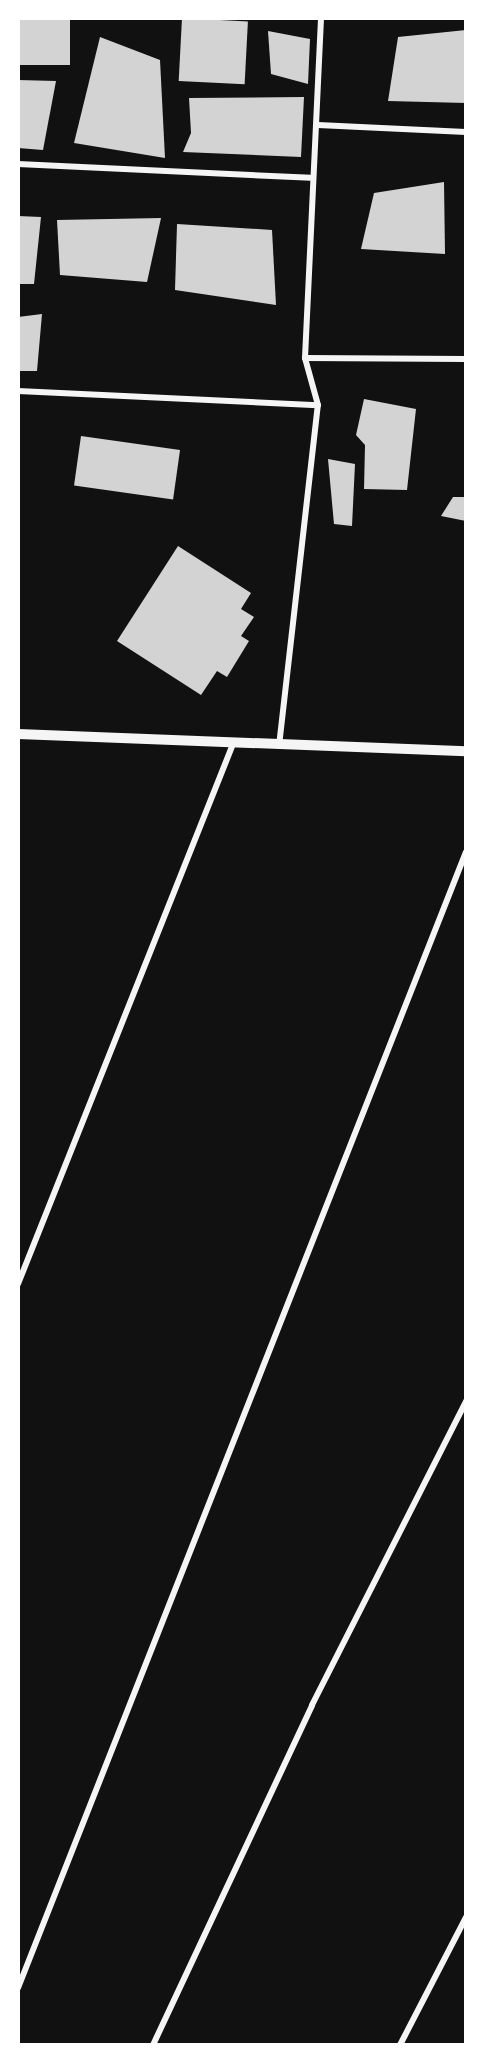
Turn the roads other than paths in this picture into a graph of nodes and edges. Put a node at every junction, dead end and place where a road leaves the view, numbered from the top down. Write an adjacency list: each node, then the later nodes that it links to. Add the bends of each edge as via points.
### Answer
1 (321, 18): 2 (street)
2 (318, 125): 3 (street); 5 (street)
3 (466, 132)
4 (18, 164): 5 (street)
5 (311, 178): 6 (street)
6 (305, 358): 7 (street); 9 (street)
7 (466, 359)
8 (18, 391): 9 (street)
9 (318, 405): 12 (street)
10 (18, 734): 11 (street)
11 (233, 744): 12 (street); 15 (street)
12 (279, 747): 13 (street)
13 (466, 751)
14 (466, 852): 18 (street)
15 (18, 1284)
16 (466, 1401): 19 (street, via 312,1705)
17 (466, 1917): 20 (street)
18 (18, 1988)
19 (153, 2045)
20 (400, 2045)

